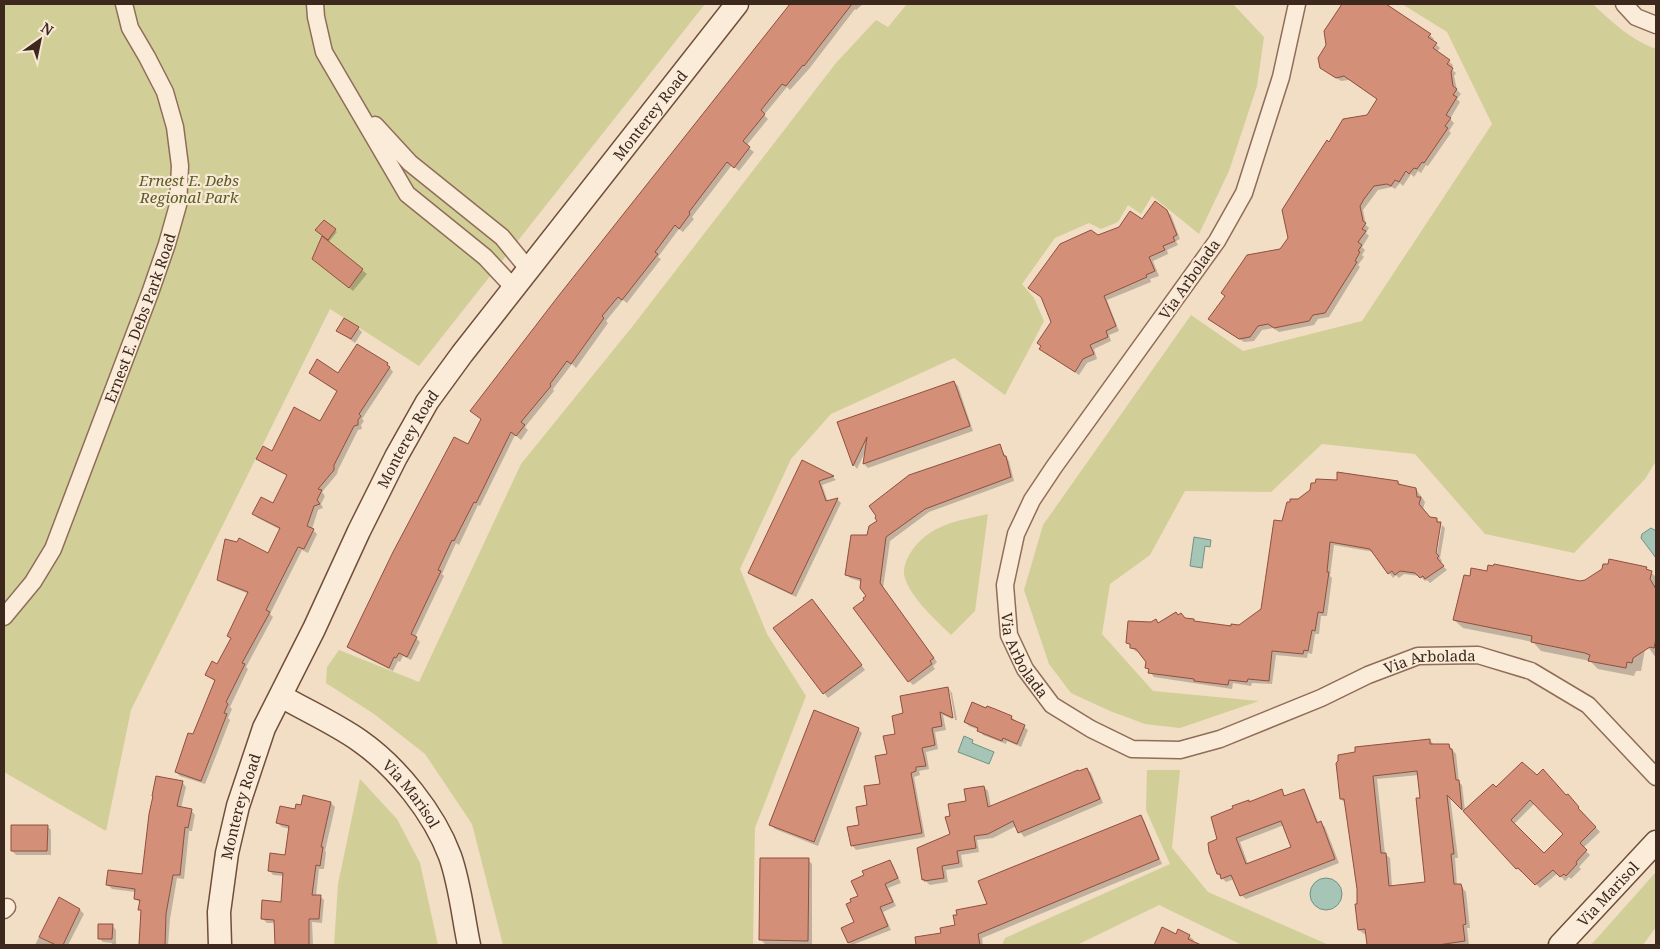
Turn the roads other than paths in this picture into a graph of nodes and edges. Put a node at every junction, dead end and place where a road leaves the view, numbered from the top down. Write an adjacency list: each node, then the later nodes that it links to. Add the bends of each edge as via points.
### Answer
1 (124, 4): 12 (street, Ernest E. Debs Park Road, via 130,28 165,92 175,127 180,166 178,205 150,293 53,549 33,582)
2 (315, 4): 7 (street)
3 (737, 4): 10 (street, Monterey Road)
4 (1297, 4): 14 (street, Via Arbolada, via 1281,77 1244,193 1217,241 1054,467 1032,500 1016,534 1004,586 1009,635 1025,668 1052,705 1132,749 1180,750 1220,739 1418,656 1478,655 1531,671 1588,705)
5 (1624, 4): 6 (street, via 1636,17)
6 (1656, 25)
7 (324, 52): 8 (street, via 346,78 376,127); 9 (street)
8 (423, 173): 9 (street); 10 (street, via 502,237)
9 (407, 194): 11 (street, via 485,257)
10 (529, 270): 11 (street, Monterey Road)
11 (514, 288): 13 (street, Monterey Road, via 427,402 358,531)
12 (4, 617)
13 (281, 696): 16 (street, Monterey Road, via 264,728 238,806 227,853 219,912); 17 (street, Via Marisol, via 359,740 382,758 412,791 449,855)
14 (1656, 777)
15 (1656, 842): 18 (street, Via Marisol)
16 (220, 945)
17 (469, 945)
18 (1560, 945)

